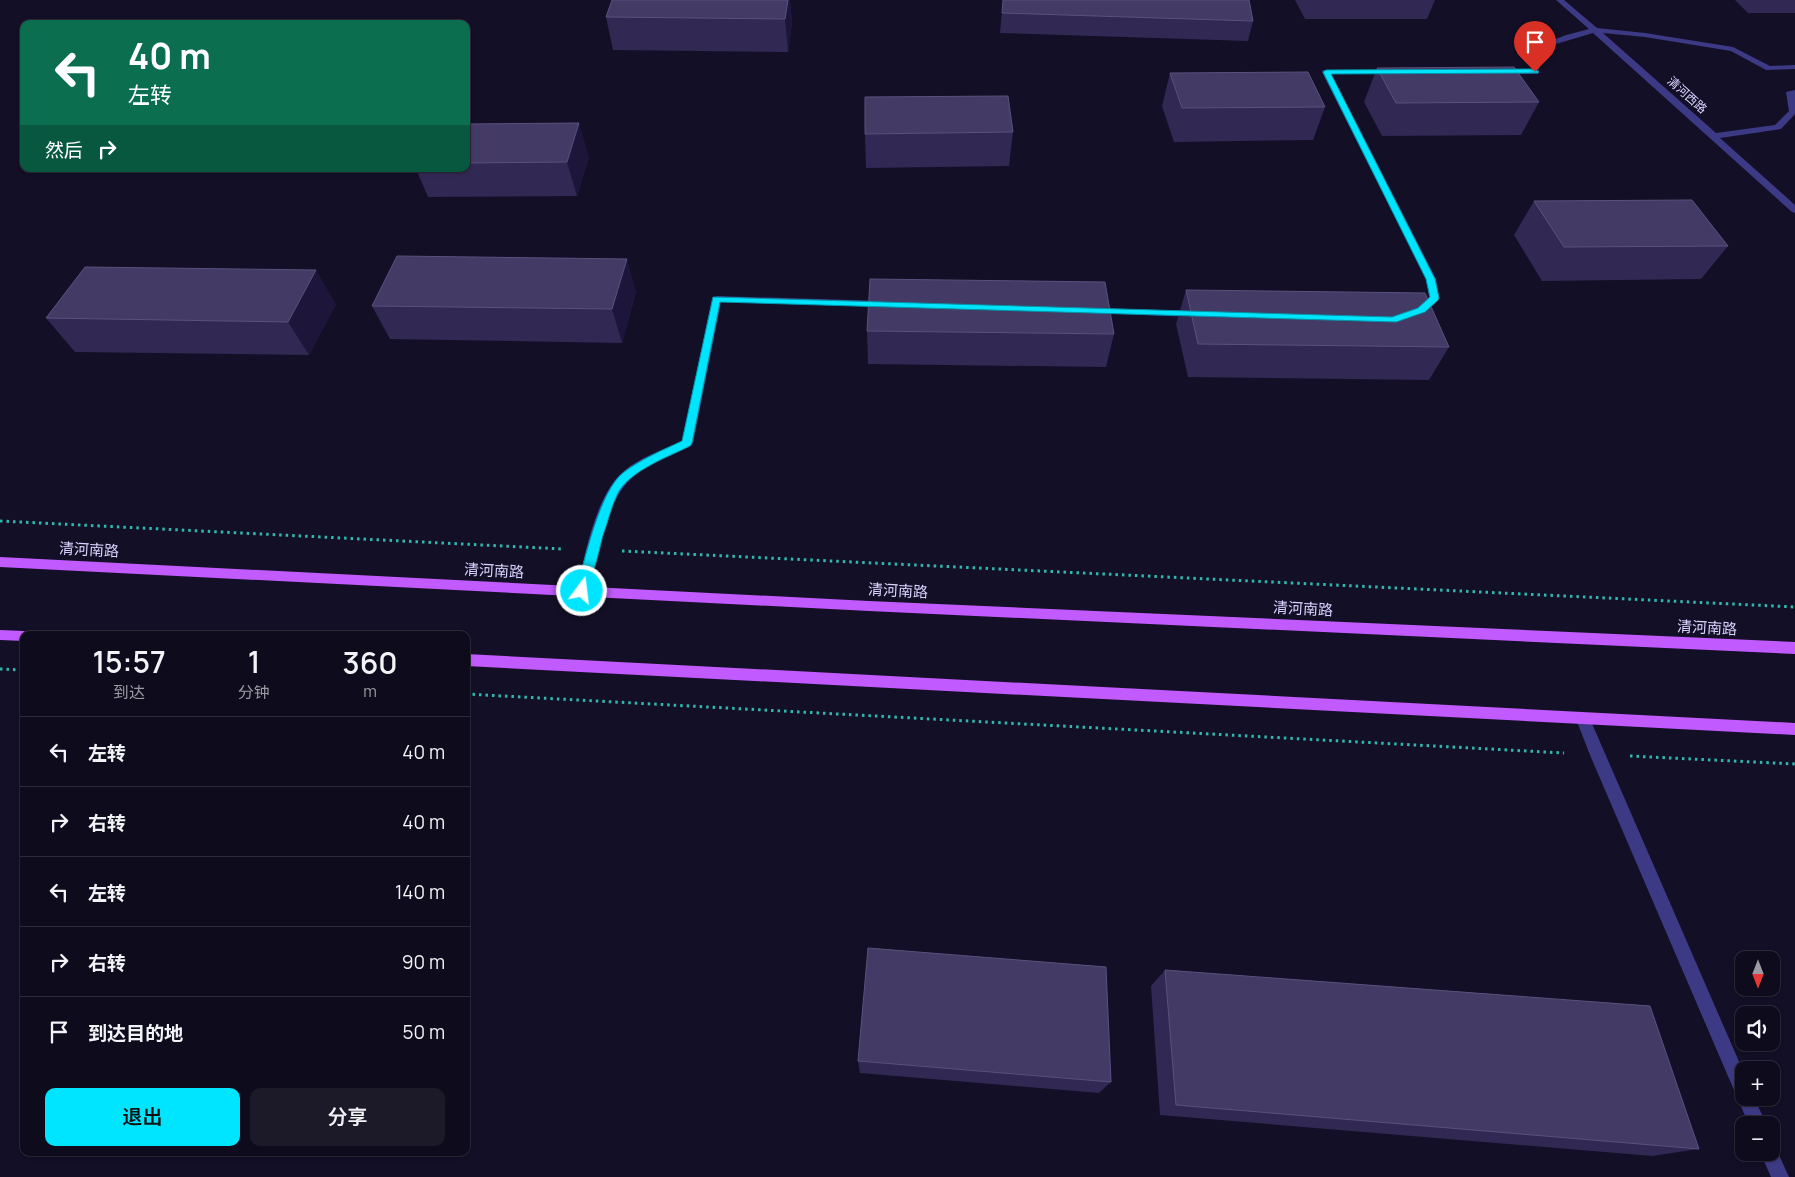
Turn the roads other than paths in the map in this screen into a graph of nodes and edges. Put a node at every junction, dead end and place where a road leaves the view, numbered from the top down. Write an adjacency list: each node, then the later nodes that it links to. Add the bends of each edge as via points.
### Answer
1 (1560, 0): 2 (street, 清河西路)
2 (1595, 30): 3 (street, via 1734,49 1769,68); 5 (street, via 1553,42 1537,58 1535,72); 7 (street, 清河西路)
3 (1795, 68)
4 (1406, 72): 12 (street, via 1326,72 1431,279 1434,298 1422,310)
5 (1495, 72)
6 (1795, 92): 7 (street, via 1790,92 1793,111 1778,127)
7 (1713, 136): 8 (street, 清河西路)
8 (1795, 210)
9 (895, 305): 14 (street, via 716,299 686,443 627,475 613,492)
10 (1084, 310): 11 (street)
11 (1204, 314)
12 (1407, 315)
13 (0, 562): 14 (main road, 清河南路)
14 (582, 591): 17 (main road, 清河南路)
15 (0, 635): 16 (main road)
16 (20, 636)
17 (1795, 648)
18 (470, 660): 19 (main road)
19 (1584, 719): 20 (main road); 21 (street)
20 (1795, 729)
21 (1735, 1072)
22 (1774, 1161): 23 (street)
23 (1780, 1177)

